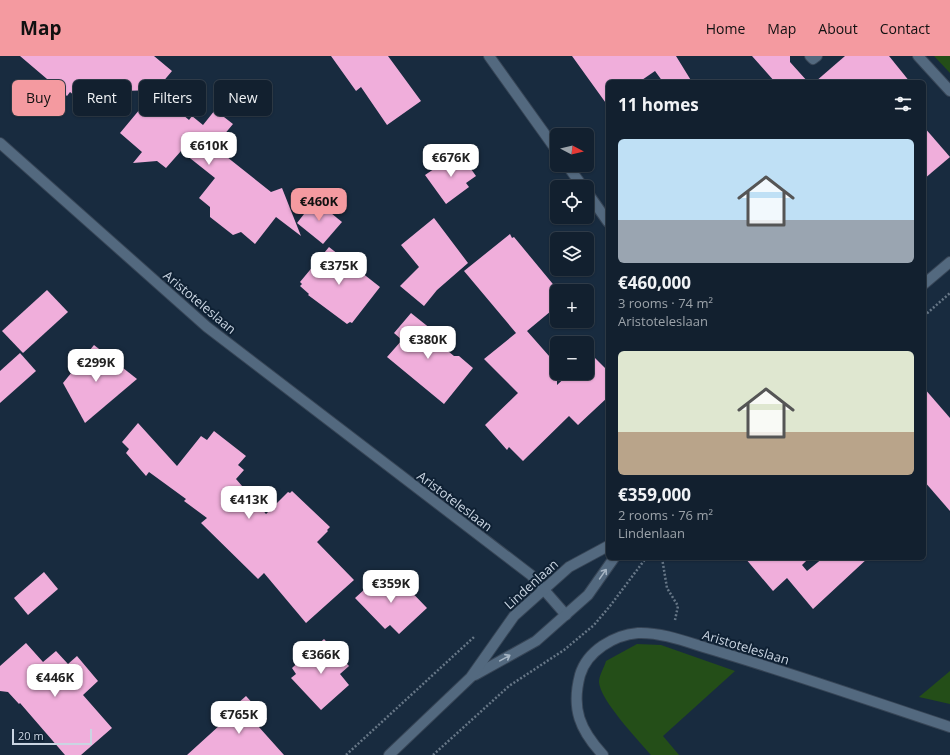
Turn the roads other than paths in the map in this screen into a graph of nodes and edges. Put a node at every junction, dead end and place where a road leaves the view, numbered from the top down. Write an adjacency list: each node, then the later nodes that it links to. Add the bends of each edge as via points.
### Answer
1 (489, 56): 6 (street)
2 (810, 56): 3 (street, via 813,59)
3 (817, 56)
4 (918, 56): 5 (street)
5 (950, 91)
6 (550, 141)
7 (0, 143): 14 (street, Aristoteleslaan, via 207,326 531,575)
8 (594, 202): 9 (street)
9 (606, 219)
10 (950, 262): 11 (street)
11 (926, 282)
12 (606, 547): 14 (street, Lindenlaan, via 569,567)
13 (613, 560): 15 (street, Lindenlaan, one-way to 13, via 588,594)
14 (543, 589): 15 (street, Aristoteleslaan); 16 (street, Lindenlaan, via 514,616)
15 (566, 615): 16 (street, Lindenlaan, one-way to 15, via 536,641)
16 (471, 677): 18 (street, Lindenlaan)
17 (950, 728): 19 (street, Aristoteleslaan, via 767,666 671,638 639,633 610,640 596,651 581,674 576,705 578,719)
18 (389, 755)
19 (602, 755)

